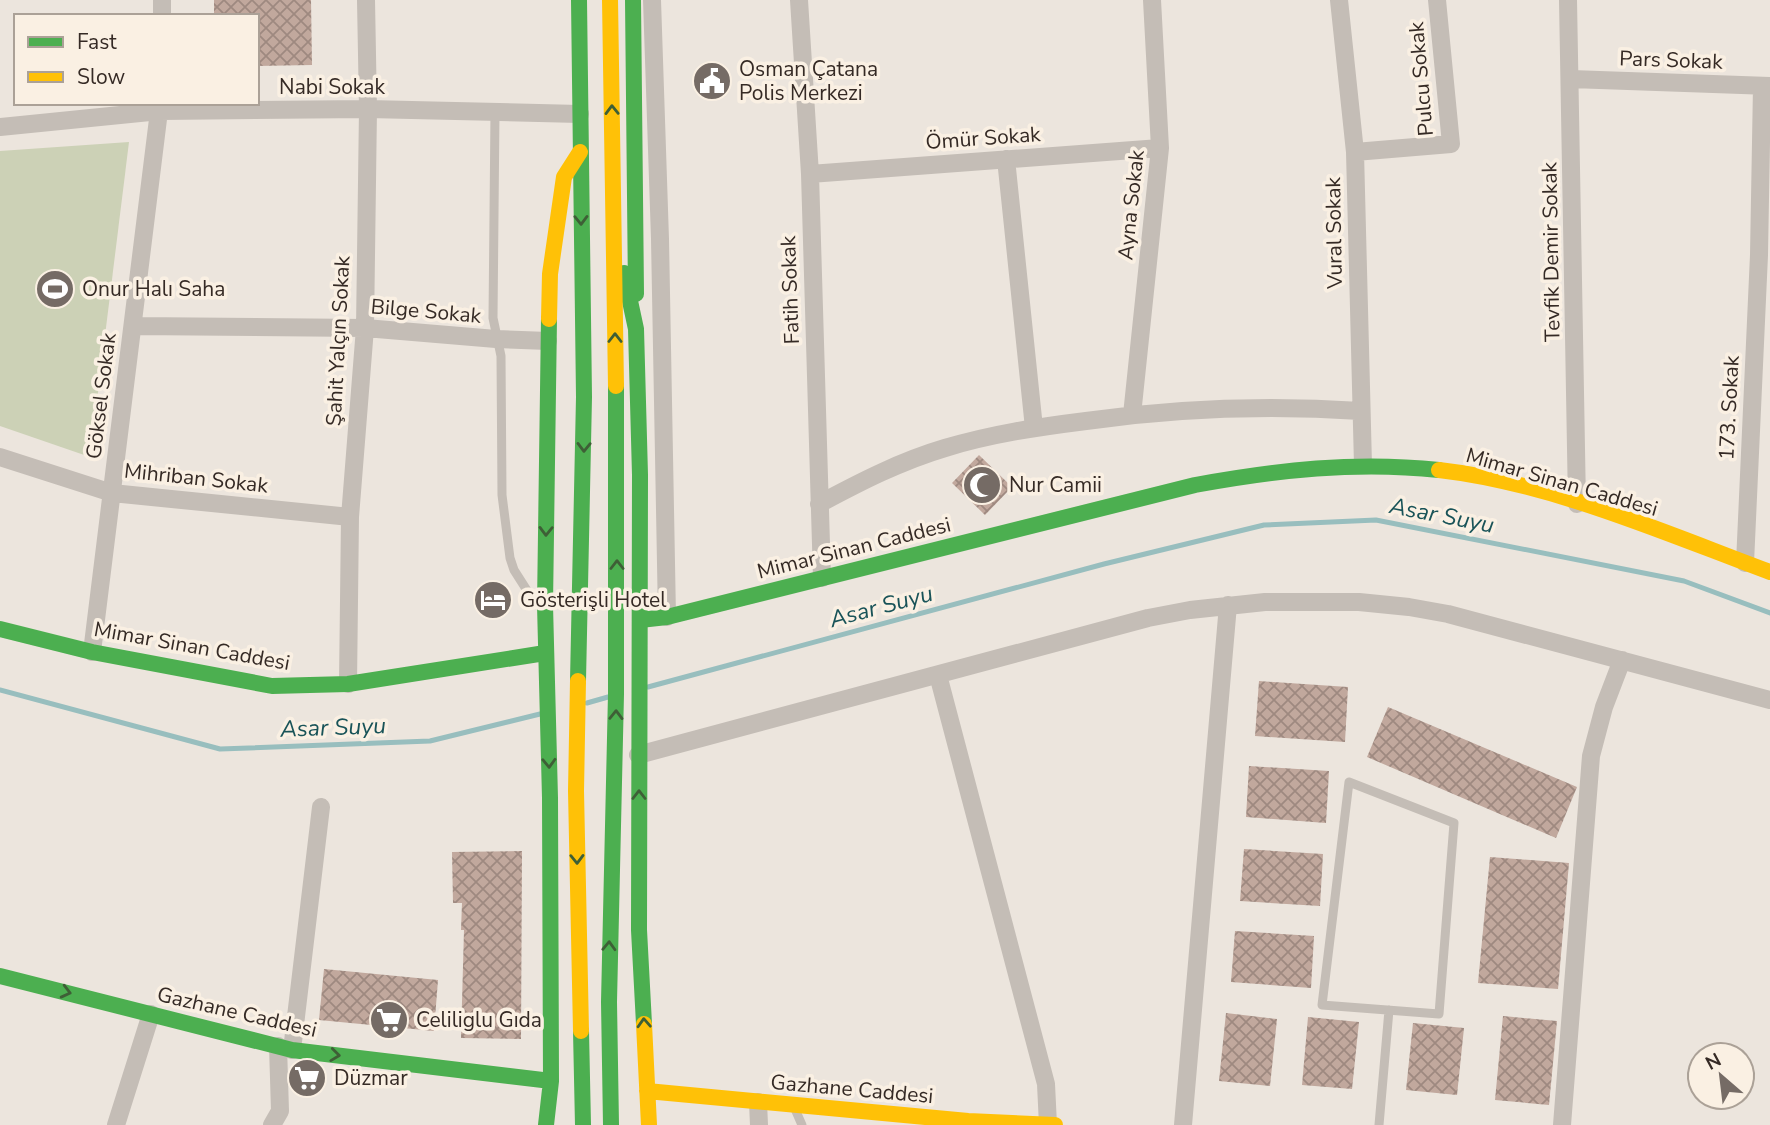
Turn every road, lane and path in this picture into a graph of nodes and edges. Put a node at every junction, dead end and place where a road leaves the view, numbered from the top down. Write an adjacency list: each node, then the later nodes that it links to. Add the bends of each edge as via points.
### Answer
1 (366, 0): 14 (street, Şahit Yalçın Sokak)
2 (579, 0): 16 (main road)
3 (610, 0): 23 (main road, one-way to 3)
4 (633, 0): 27 (main road)
5 (652, 0): 30 (street)
6 (799, 0): 22 (street, Fatih Sokak)
7 (1152, 0): 18 (street, Ayna Sokak)
8 (1339, 0): 20 (street, Vural Sokak)
9 (1437, 0): 20 (street, Pulcu Sokak, via 1451,144)
10 (1568, 0): 11 (street, Tevfik Demir Sokak)
11 (1572, 79): 12 (street, Pars Sokak); 38 (street, Tevfik Demir Sokak)
12 (1766, 86): 24 (street, 173. Sokak)
13 (160, 107): 14 (street, Nabi Sokak); 17 (street, Nabi Sokak); 25 (street, Göksel Sokak)
14 (368, 109): 15 (street, Nabi Sokak); 26 (street, Şahit Yalçın Sokak)
15 (495, 112): 16 (street, Nabi Sokak); 28 (lane)
16 (580, 114): 19 (main road)
17 (0, 127)
18 (1160, 148): 21 (street, Ömür Sokak); 32 (street, Ayna Sokak)
19 (580, 152): 29 (main road, via 564,177 558,211); 68 (main road, one-way to 68, via 584,397 576,791)
20 (1355, 152): 31 (street, Vural Sokak)
21 (1006, 159): 22 (street, Ömür Sokak); 33 (street)
22 (810, 174): 37 (street, Fatih Sokak)
23 (615, 229): 27 (main road); 69 (main road, one-way to 23, via 608,960 617,634)
24 (1765, 255): 40 (street, 173. Sokak)
25 (133, 326): 26 (street, Bilge Sokak); 36 (street, Göksel Sokak)
26 (365, 328): 28 (street, Bilge Sokak); 39 (street, Şahit Yalçın Sokak)
27 (636, 335): 30 (street); 46 (main road)
28 (496, 340): 29 (street, Bilge Sokak); 43 (lane, via 501,356 502,495 510,558 528,592)
29 (548, 341): 43 (main road, one-way to 43)
30 (662, 343): 45 (street)
31 (1361, 411): 32 (street, via 1238,407); 35 (street, Vural Sokak)
32 (1132, 415): 33 (street)
33 (1034, 428): 37 (street, via 932,453)
34 (0, 457): 36 (street, Mihriban Sokak)
35 (1363, 465): 38 (main road, Mimar Sinan Caddesi, via 1458,472); 42 (main road, Mimar Sinan Caddesi, via 1237,478 1166,491)
36 (112, 493): 39 (street, Mihriban Sokak); 48 (street, Göksel Sokak)
37 (819, 503): 42 (street, Fatih Sokak)
38 (1577, 504): 40 (main road, Mimar Sinan Caddesi)
39 (350, 517): 52 (street, Şahit Yalçın Sokak)
40 (1745, 563): 41 (main road, Mimar Sinan Caddesi)
41 (1770, 572)
42 (822, 578): 45 (main road, Mimar Sinan Caddesi)
43 (545, 605): 49 (main road)
44 (1227, 605): 50 (street, via 1310,601 1409,607); 51 (street, via 1149,618); 75 (street)
45 (667, 617): 46 (main road, Mimar Sinan Caddesi)
46 (640, 628): 54 (main road)
47 (0, 629): 48 (main road, Mimar Sinan Caddesi)
48 (92, 652): 52 (main road, Mimar Sinan Caddesi, via 272,686)
49 (545, 653): 52 (main road, Mimar Sinan Caddesi); 60 (main road, one-way to 60)
50 (1622, 660): 53 (street); 77 (street, via 1591,757)
51 (938, 675): 54 (street); 73 (street, via 1046,1084)
52 (348, 684)
53 (1770, 700)
54 (638, 747): 61 (main road, one-way to 54, via 639,930)
55 (321, 807): 59 (street)
56 (0, 975): 58 (main road, Gazhane Caddesi, one-way to 58)
57 (1389, 1010): 57 (lane, via 1439,1014 1454,823 1349,782 1322,1004); 76 (lane)
58 (151, 1014): 59 (main road, Gazhane Caddesi); 65 (street)
59 (285, 1048): 60 (main road, Gazhane Caddesi, one-way to 60); 66 (street, via 281,1111)
60 (551, 1081): 67 (main road)
61 (647, 1091): 62 (main road, Gazhane Caddesi); 70 (main road)
62 (758, 1102): 63 (main road, Gazhane Caddesi); 71 (street)
63 (793, 1105): 64 (main road, Gazhane Caddesi); 72 (lane)
64 (967, 1124): 73 (main road, Gazhane Caddesi)
65 (116, 1125)
66 (272, 1125)
67 (546, 1125)
68 (583, 1125)
69 (611, 1125)
70 (649, 1125)
71 (760, 1125)
72 (802, 1125)
73 (1048, 1125): 74 (main road, Gazhane Caddesi)
74 (1055, 1125)
75 (1183, 1125)
76 (1379, 1125)
77 (1562, 1125)

